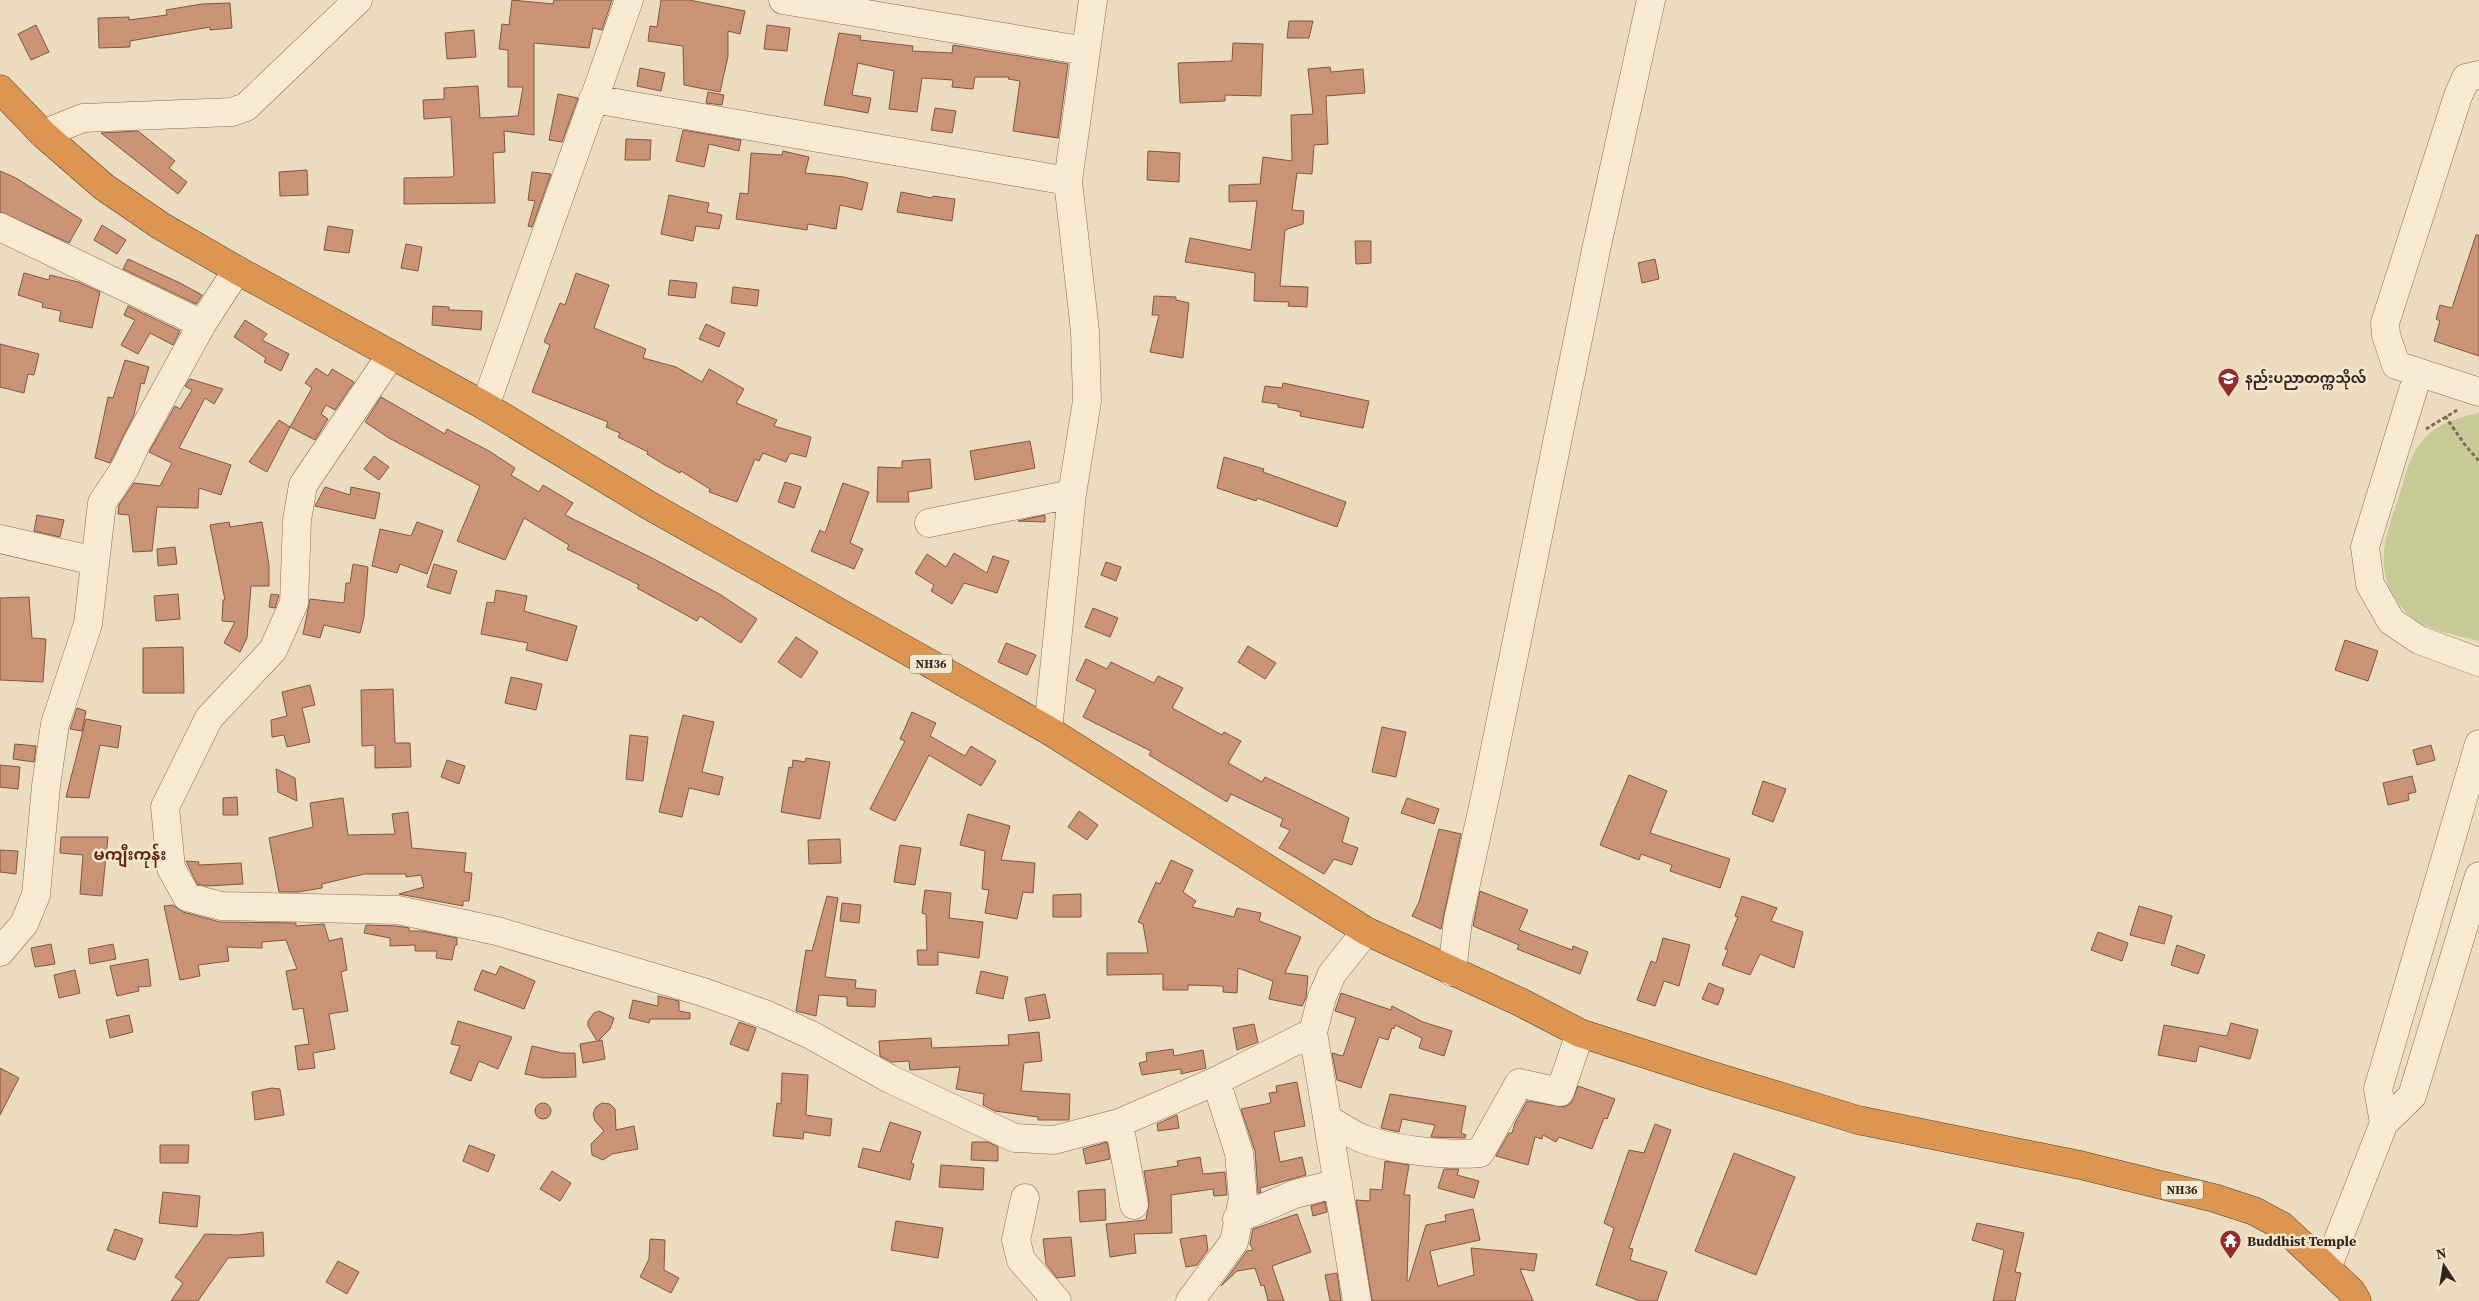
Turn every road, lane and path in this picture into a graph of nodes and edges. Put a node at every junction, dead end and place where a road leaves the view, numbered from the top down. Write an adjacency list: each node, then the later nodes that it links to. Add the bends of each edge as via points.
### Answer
1 (358, 0): 10 (street, via 246,106 232,112 83,118)
2 (629, 0): 9 (street)
3 (783, 0): 6 (street)
4 (1093, 0): 6 (street)
5 (1651, 0): 32 (street, via 1458,920)
6 (1086, 51): 11 (street)
7 (2479, 75): 16 (street, via 2466,78 2458,96 2386,323 2386,335 2396,365)
8 (0, 89): 10 (highway, NH36)
9 (593, 99): 11 (street); 18 (street)
10 (43, 134): 13 (highway, NH36, via 104,187)
11 (1068, 181): 22 (street, via 1085,330 1087,401)
12 (0, 227): 14 (street)
13 (237, 270): 14 (street); 15 (highway, NH36)
14 (202, 324): 25 (street, via 125,468 102,503)
15 (391, 354): 18 (highway, NH36); 37 (street, via 303,485 297,520 294,603 273,650 209,718 165,807 171,868 187,897 221,906 398,910 498,930 703,992 767,1015 811,1035 890,1079 1015,1138 1054,1140)
16 (2418, 374): 17 (street); 26 (street, via 2365,547 2370,584 2391,621 2419,640)
17 (2471, 400): 19 (path)
18 (484, 406): 27 (highway, NH36, via 650,506)
19 (2445, 416): 20 (path); 21 (path)
20 (2422, 432)
21 (2479, 461)
22 (1072, 494): 23 (street); 27 (street)
23 (928, 523)
24 (0, 539): 25 (street)
25 (95, 561): 31 (street, via 88,624 55,724 36,895 24,924)
26 (2479, 662)
27 (1048, 730): 30 (highway, NH36)
28 (2479, 744): 38 (street, via 2378,1089)
29 (2479, 876): 38 (street, via 2412,1096)
30 (1366, 931): 32 (highway, NH36); 33 (street, via 1332,974)
31 (0, 952)
32 (1452, 972): 34 (highway, NH36)
33 (1313, 1032): 35 (street); 36 (street)
34 (1580, 1033): 36 (street, via 1560,1092 1519,1083 1480,1153 1454,1156 1409,1149 1364,1139); 43 (highway, NH36, via 1858,1120 2097,1169 2214,1198 2254,1211 2282,1226)
35 (1216, 1081): 37 (street); 42 (street, via 1239,1153 1243,1198)
36 (1329, 1120): 39 (street)
37 (1119, 1123): 41 (street)
38 (2384, 1123): 43 (street)
39 (1338, 1183): 42 (street, via 1295,1194); 46 (street)
40 (1025, 1198): 44 (street, via 1016,1240 1021,1260)
41 (1134, 1205)
42 (1237, 1219): 45 (street, via 1234,1242)
43 (2327, 1268): 47 (highway, NH36)
44 (1057, 1301)
45 (1190, 1301)
46 (1357, 1301)
47 (2357, 1301)

